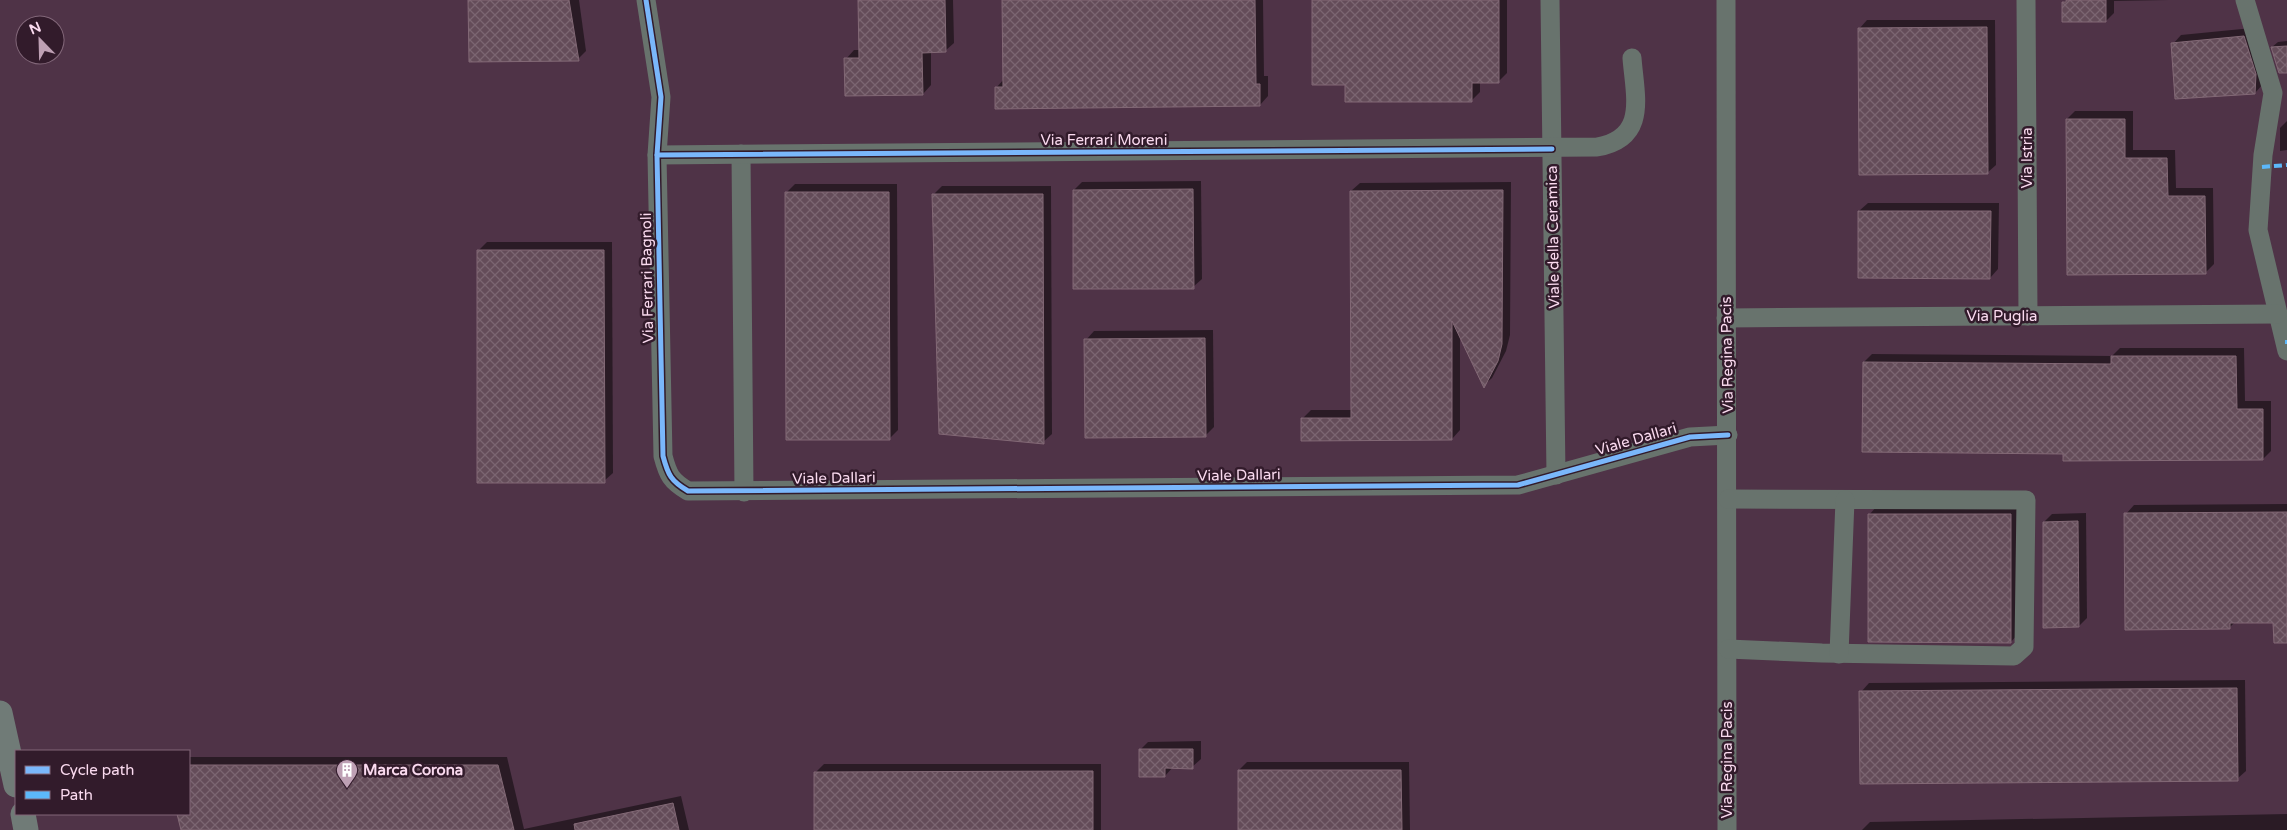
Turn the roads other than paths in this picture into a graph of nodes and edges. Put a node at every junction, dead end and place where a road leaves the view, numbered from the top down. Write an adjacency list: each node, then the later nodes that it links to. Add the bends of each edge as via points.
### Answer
1 (646, 0): 9 (street, Via Ferrari Bagnoli, via 661,97)
2 (1550, 0): 7 (street, Viale della Ceramica)
3 (1726, 0): 12 (street, Via Regina Pacis)
4 (2026, 0): 11 (street, Via Istria)
5 (2245, 0): 10 (street, via 2273,93 2263,155 2258,230)
6 (1632, 58): 7 (street, Via Ferrari Moreni, via 1636,105 1634,122 1624,135 1611,145)
7 (1552, 149): 8 (street, Via Ferrari Moreni); 15 (street, Viale della Ceramica)
8 (741, 154): 9 (street, Via Ferrari Moreni); 16 (street)
9 (657, 155): 16 (street, Via Ferrari Bagnoli, via 663,456 674,482 688,491)
10 (2277, 314): 11 (street, Via Puglia); 13 (street)
11 (2028, 316): 12 (street, Via Puglia)
12 (1726, 318): 14 (street, Via Regina Pacis)
13 (2287, 351)
14 (1728, 435): 15 (street, Viale Dallari, via 1690,437); 17 (street, Via Regina Pacis)
15 (1556, 475): 16 (street, Viale Dallari, via 1518,485)
16 (744, 492)
17 (1728, 499): 18 (street); 19 (street, Via Regina Pacis)
18 (1845, 500): 20 (street); 20 (street, via 2026,500 2024,647 2014,656)
19 (1728, 649): 20 (street); 25 (street, Via Regina Pacis)
20 (1839, 654)
21 (0, 713): 22 (main road)
22 (15, 780)
23 (23, 815): 24 (main road)
24 (26, 830)
25 (1727, 830)

